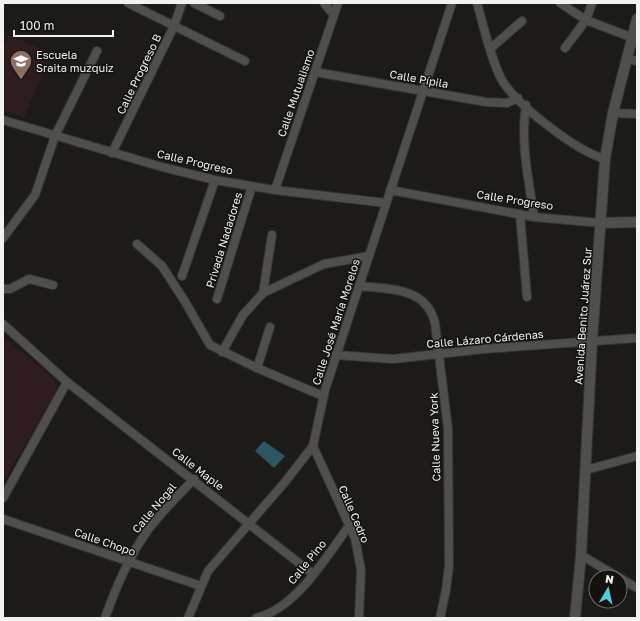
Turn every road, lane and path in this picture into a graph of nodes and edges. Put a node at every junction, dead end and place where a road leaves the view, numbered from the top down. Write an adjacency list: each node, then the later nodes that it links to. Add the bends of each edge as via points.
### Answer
1 (128, 3): 15 (street)
2 (182, 3): 15 (street, Calle Progreso B)
3 (194, 3): 11 (street)
4 (324, 3): 10 (street)
5 (338, 3): 10 (street, Calle Mutualismo)
6 (452, 3): 23 (street, Calle José María Morelos)
7 (477, 3): 17 (street)
8 (560, 3): 13 (street)
9 (592, 3): 13 (street)
10 (334, 15): 22 (street, Calle Mutualismo)
11 (220, 16)
12 (637, 19): 16 (street, Avenida Benito Juárez Sur)
13 (586, 20): 16 (street); 18 (street)
14 (522, 21): 17 (street)
15 (174, 26): 21 (street); 30 (street, Calle Progreso B)
16 (633, 38): 20 (street, Avenida Benito Juárez Sur)
17 (491, 48): 24 (street, via 501,78)
18 (565, 48)
19 (97, 51): 29 (street)
20 (632, 60): 26 (street, Avenida Benito Juárez Sur)
21 (245, 61)
22 (315, 72): 23 (street, Calle Pípila); 34 (street, Calle Mutualismo)
23 (424, 90): 24 (street, Calle Pípila, via 498,104); 35 (street, Calle José María Morelos)
24 (518, 98): 25 (street)
25 (526, 105): 31 (street, via 562,136 583,150); 38 (street, via 526,151)
26 (614, 113): 27 (street); 31 (street, Avenida Benito Juárez Sur)
27 (637, 114)
28 (3, 120): 29 (street, Calle Progreso)
29 (55, 136): 30 (street, Calle Progreso); 42 (street, via 35,195)
30 (112, 152): 32 (street, Calle Progreso)
31 (606, 159): 40 (street, Avenida Benito Juárez Sur)
32 (215, 180): 33 (street, Calle Progreso); 45 (street)
33 (252, 186): 34 (street, Calle Progreso); 51 (street, Privada Nadadores)
34 (275, 190): 36 (street, Calle Progreso)
35 (390, 190): 36 (street, Calle José María Morelos); 37 (street, Calle Progreso)
36 (386, 203): 44 (street, Calle José María Morelos)
37 (520, 214): 38 (street, Calle Progreso); 50 (street)
38 (534, 217): 40 (street, Calle Progreso)
39 (637, 222): 40 (street, Calle Progreso)
40 (601, 223): 55 (street, Avenida Benito Juárez Sur)
41 (272, 235): 49 (street)
42 (3, 238)
43 (137, 244): 56 (street, via 158,261 184,300 206,341)
44 (369, 256): 47 (street, Calle José María Morelos); 49 (street, via 324,264)
45 (182, 276)
46 (53, 285): 48 (street, via 29,279 10,289)
47 (359, 286): 57 (street, Calle Nueva York, via 407,293 426,304 433,314); 58 (street, Calle José María Morelos)
48 (3, 289)
49 (263, 293): 56 (street, via 243,314)
50 (527, 297)
51 (217, 300)
52 (3, 324): 60 (street, Calle Maple)
53 (270, 327): 59 (street)
54 (637, 338): 55 (street, Calle Lázaro Cárdenas)
55 (592, 341): 57 (street, Calle Lázaro Cárdenas); 64 (street, Avenida Benito Juárez Sur)
56 (222, 352): 59 (street)
57 (440, 354): 58 (street, Calle Lázaro Cárdenas, via 393,359); 81 (street, Calle Nueva York, via 448,429 449,542 446,590)
58 (336, 355): 61 (street, Calle José María Morelos)
59 (256, 368): 61 (street)
60 (67, 382): 65 (street, Calle Maple); 66 (street)
61 (323, 396): 62 (street, Calle José María Morelos)
62 (313, 446): 68 (street, Calle José María Morelos); 69 (street, Calle Cedro)
63 (637, 456): 64 (street)
64 (586, 470): 70 (street, Avenida Benito Juárez Sur)
65 (194, 479): 68 (street, Calle Maple); 71 (street, Calle Nogal, via 156,520)
66 (3, 498)
67 (3, 519): 71 (street, Calle Chopo)
68 (250, 523): 73 (street, Calle Maple); 75 (street, Calle José María Morelos, via 211,567)
69 (349, 526): 73 (street, Calle Pino); 80 (street, Calle Cedro, via 355,538 361,563)
70 (581, 555): 72 (street); 82 (street, Avenida Benito Juárez Sur)
71 (128, 561): 75 (street, Calle Chopo); 78 (street, Calle Nogal)
72 (604, 569)
73 (313, 574): 77 (street, Calle Pino, via 302,589)
74 (628, 583): 76 (street)
75 (201, 586): 79 (street, Calle José María Morelos)
76 (637, 588)
77 (262, 617)
78 (107, 618)
79 (188, 618)
80 (359, 618)
81 (440, 618)
82 (575, 618)

